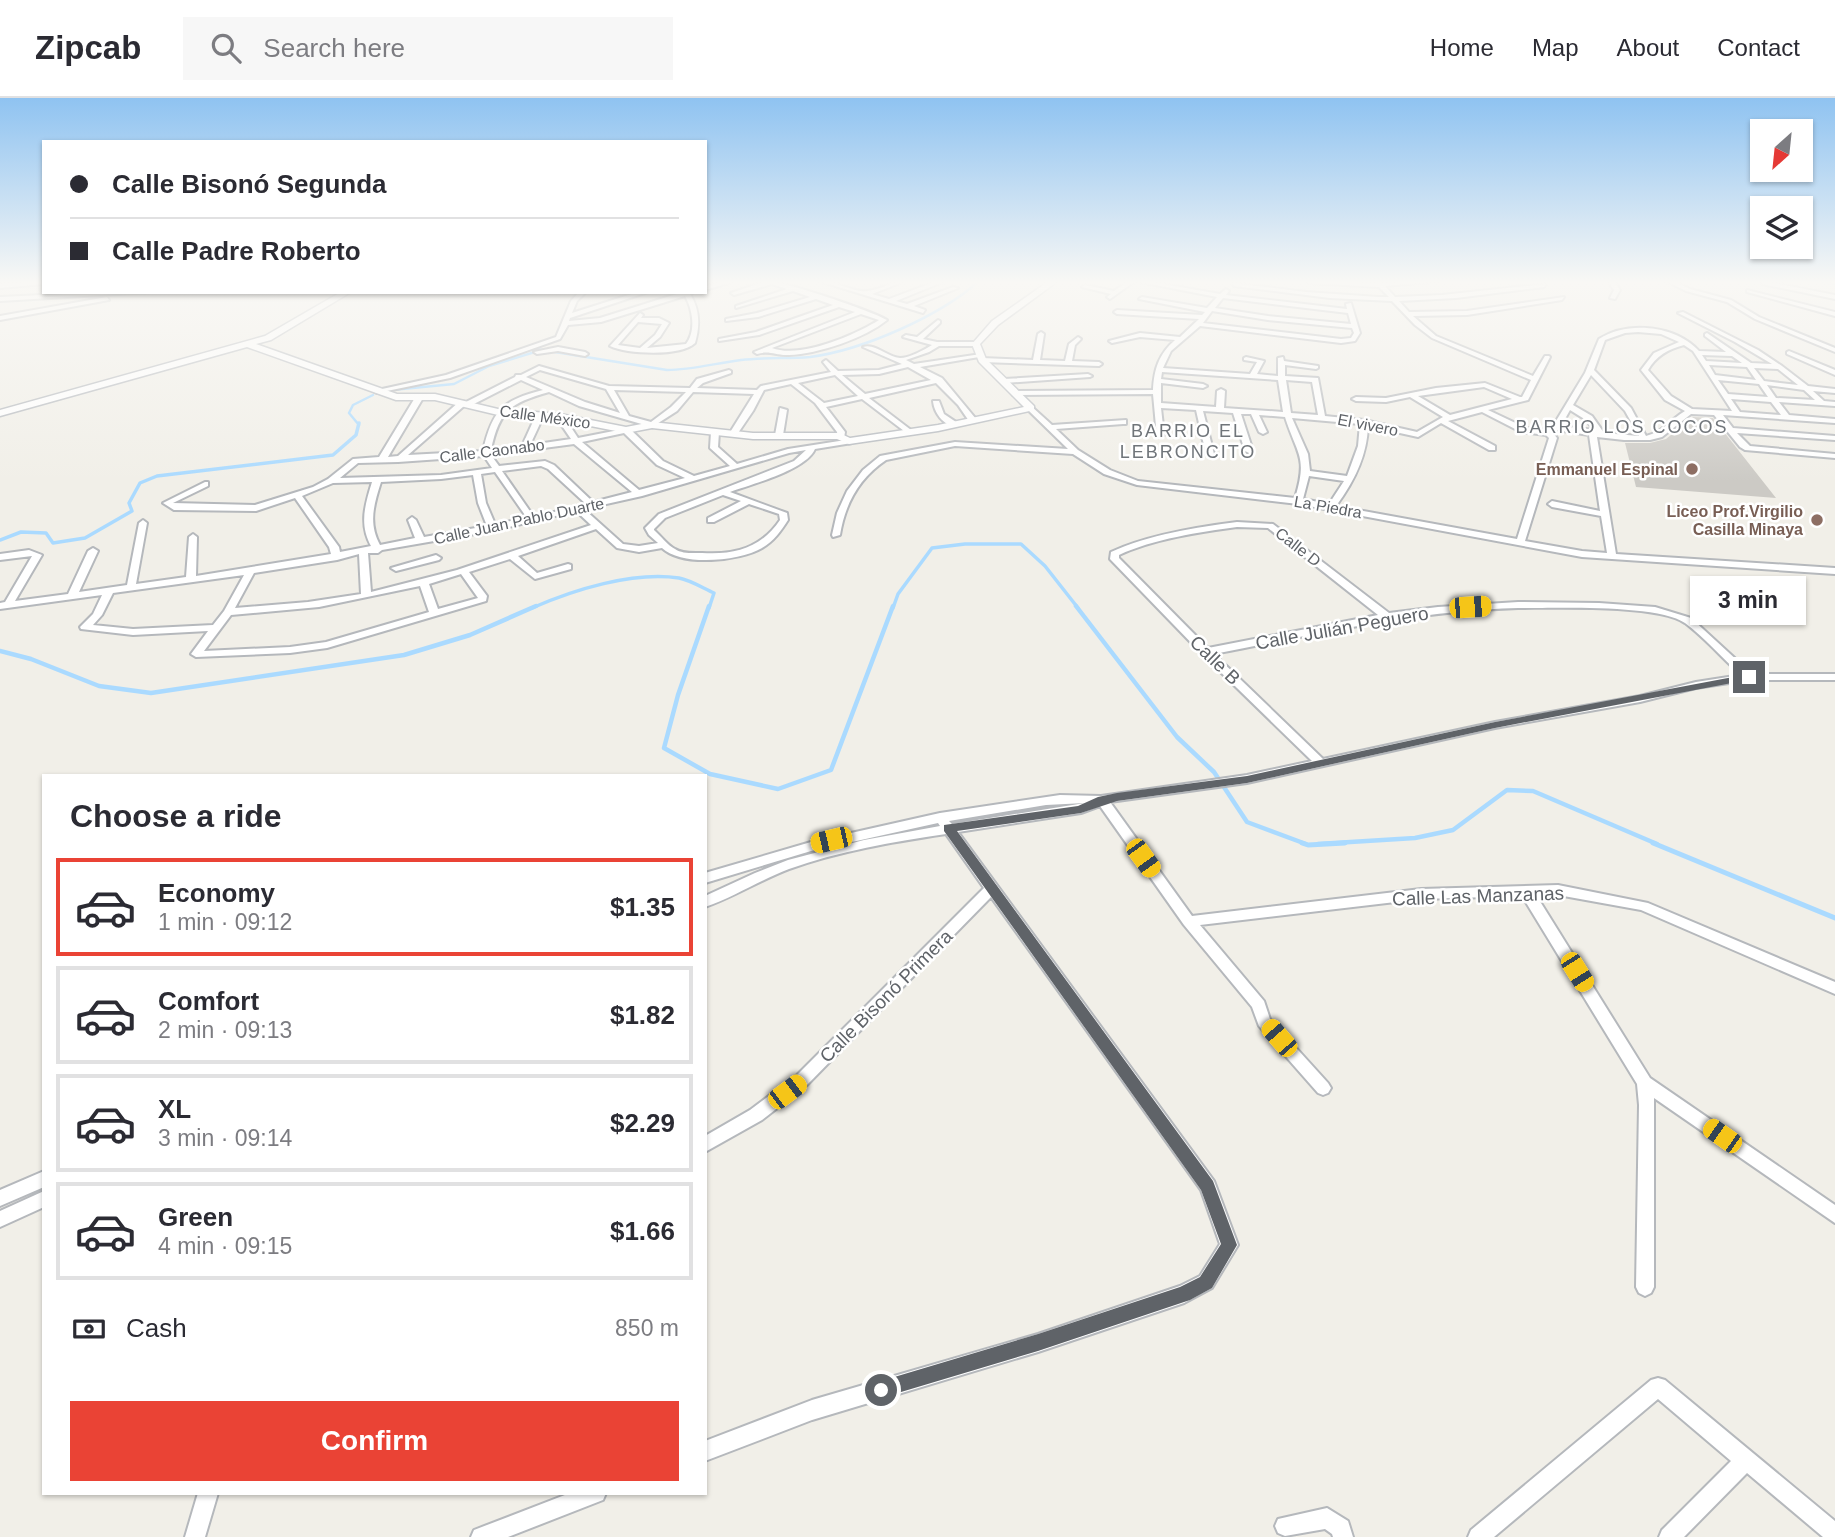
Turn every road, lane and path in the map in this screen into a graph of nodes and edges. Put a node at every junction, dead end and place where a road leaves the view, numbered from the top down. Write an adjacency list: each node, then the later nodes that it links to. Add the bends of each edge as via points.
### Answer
1 (233, 348): 97 (street)
2 (259, 348): 71 (street, Calle México)
3 (529, 348): 71 (street, via 448,377)
4 (628, 348): 22 (street)
5 (672, 348): 22 (street)
6 (814, 348): 20 (street, via 781,355)
7 (869, 348): 32 (street)
8 (931, 348): 23 (street)
9 (977, 348): 29 (street, La Piedra)
10 (1038, 348): 34 (street)
11 (1071, 348): 37 (street)
12 (1171, 348): 45 (street)
13 (1461, 348): 57 (street)
14 (1598, 348): 46 (street)
15 (1667, 348): 93 (street, via 1649,360 1644,370 1668,398)
16 (1693, 348): 26 (street)
17 (1726, 348): 28 (street)
18 (1750, 348): 44 (street)
19 (1818, 348): 21 (street)
20 (768, 349): 25 (street)
21 (1813, 349)
22 (641, 350)
23 (927, 351): 32 (street); 33 (street)
24 (1801, 351): 50 (street, via 1789,353)
25 (757, 352)
26 (1697, 353): 28 (street); 38 (street)
27 (585, 354): 71 (street, via 550,349 511,358 446,383)
28 (1735, 354): 41 (street)
29 (980, 357): 33 (street); 34 (street); 60 (street, La Piedra)
30 (1547, 357): 57 (street)
31 (1246, 359): 51 (street, via 1261,361)
32 (900, 360): 40 (street)
33 (932, 361): 40 (street); 49 (street, via 940,370)
34 (1036, 361): 37 (street)
35 (1281, 361): 42 (street); 56 (street)
36 (826, 362): 48 (street)
37 (1068, 363): 39 (street)
38 (1704, 363): 41 (street); 55 (street)
39 (1099, 364)
40 (912, 365): 48 (street, via 879,372); 49 (street)
41 (1750, 366): 44 (street); 62 (street)
42 (1316, 367)
43 (539, 368): 52 (street); 54 (street)
44 (1783, 368): 65 (street)
45 (1159, 370): 51 (street); 61 (street)
46 (1590, 370): 85 (street); 125 (street, via 1628,410)
47 (729, 372): 67 (street, via 705,378)
48 (835, 373): 59 (street); 77 (street)
49 (927, 373): 58 (street)
50 (1835, 373)
51 (1253, 375): 56 (street)
52 (518, 376): 66 (street); 82 (street)
53 (1088, 376): 60 (street)
54 (569, 377): 64 (street); 66 (street)
55 (1713, 377): 62 (street); 75 (street)
56 (1282, 378): 98 (street); 102 (street, via 1314,380)
57 (1535, 379): 78 (street, via 1528,395)
58 (939, 380): 77 (street); 106 (street)
59 (791, 381): 69 (street); 86 (street)
60 (1004, 381): 72 (street, La Piedra)
61 (1158, 382): 63 (street); 70 (street)
62 (1763, 385): 65 (street); 79 (street)
63 (1203, 386)
64 (609, 388): 67 (street); 105 (street)
65 (1808, 389): 68 (street); 81 (street)
66 (549, 390): 94 (street); 105 (street)
67 (694, 390): 69 (street); 112 (street)
68 (1835, 391)
69 (759, 392): 120 (street)
70 (1158, 392): 72 (street); 84 (street)
71 (382, 393): 76 (street, Calle México)
72 (1016, 393): 87 (street, La Piedra)
73 (1411, 395): 78 (street, via 1485,385); 103 (street, via 1386,400 1355,396); 107 (street)
74 (1223, 396): 89 (street)
75 (1724, 396): 79 (street); 99 (street)
76 (419, 398): 82 (street, Calle México); 140 (street)
77 (866, 398): 86 (street); 118 (street)
78 (1520, 400): 92 (street, El vivero)
79 (1775, 400): 81 (street); 104 (street)
80 (936, 403): 111 (street, via 941,415)
81 (1822, 403): 83 (street)
82 (465, 404): 94 (street, Calle México); 139 (street)
83 (1835, 404)
84 (1157, 405): 88 (street, El vivero); 123 (street)
85 (1568, 405): 115 (street); 121 (street, via 1589,418)
86 (822, 406): 127 (street)
87 (1031, 408): 106 (street, Calle Juan Pablo Duarte); 113 (street, La Piedra)
88 (1199, 408): 89 (street, El vivero); 136 (street)
89 (1220, 409): 91 (street, El vivero)
90 (783, 410): 122 (street)
91 (1236, 410): 95 (street, El vivero); 133 (street)
92 (1485, 411): 107 (street, El vivero); 115 (street, via 1524,429)
93 (1689, 411): 96 (street); 125 (street, via 1660,434)
94 (498, 412): 100 (street, Calle México); 135 (street)
95 (1254, 412): 98 (street, El vivero); 119 (street)
96 (1716, 412): 99 (street); 116 (street)
97 (0, 413)
98 (1287, 414): 102 (street, El vivero); 145 (street, via 1304,449)
99 (1737, 414): 104 (street)
100 (540, 415): 101 (street, Calle México); 129 (street)
101 (560, 417): 114 (street, Calle México); 128 (street)
102 (1322, 417): 103 (street, El vivero)
103 (1362, 417): 124 (street, El vivero); 147 (street, via 1364,440)
104 (1786, 417): 108 (street)
105 (627, 418): 112 (street)
106 (972, 419): 111 (street, Calle Juan Pablo Duarte)
107 (1445, 419): 124 (street, El vivero); 132 (street)
108 (1818, 419): 109 (street); 126 (street)
109 (1835, 421)
110 (1123, 422): 113 (street)
111 (953, 424): 118 (street, Calle Juan Pablo Duarte)
112 (652, 425): 114 (street, Calle México); 117 (street, Calle México)
113 (1050, 427): 134 (street, La Piedra)
114 (626, 430): 128 (street, Calle Caonabo); 149 (street, via 660,463)
115 (1552, 430): 121 (street); 171 (street)
116 (1730, 430): 126 (street); 138 (street, via 1748,448)
117 (715, 432): 120 (street, Calle México); 142 (street, via 714,448)
118 (908, 432): 127 (street, Calle Juan Pablo Duarte)
119 (1263, 432)
120 (733, 433): 122 (street, Calle México)
121 (1597, 433): 125 (street); 161 (street)
122 (779, 435): 127 (street, Calle México)
123 (1160, 435)
124 (1418, 435): 131 (street)
125 (1644, 438)
126 (1835, 438)
127 (845, 439): 130 (street, Calle Juan Pablo Duarte)
128 (576, 441): 129 (street, Calle Caonabo); 153 (street)
129 (525, 447): 135 (street, Calle Caonabo)
130 (811, 448): 142 (street, Calle Juan Pablo Duarte); 152 (street, via 797,463)
131 (1415, 448)
132 (1492, 448)
133 (1249, 451)
134 (1075, 452): 156 (street, La Piedra, via 1107,472 1137,483); 168 (street, via 955,444 883,458 860,478 841,511)
135 (486, 453): 137 (street, Calle Caonabo); 143 (street)
136 (1210, 454)
137 (467, 455): 139 (street, Calle Caonabo); 146 (street)
138 (1830, 455): 141 (street)
139 (398, 460): 140 (street, Calle Caonabo)
140 (381, 461): 150 (street, Calle Caonabo, via 356,461)
141 (1835, 466)
142 (736, 467): 149 (street, Calle Juan Pablo Duarte)
143 (496, 470): 144 (street); 158 (street, via 547,464); 163 (street)
144 (477, 473): 146 (street); 167 (street)
145 (1307, 473): 147 (street); 156 (street)
146 (457, 475): 148 (street)
147 (1350, 479): 159 (street)
148 (377, 480): 150 (street); 173 (street, via 367,530)
149 (693, 480): 153 (street, Calle Juan Pablo Duarte)
150 (331, 481): 154 (street)
151 (205, 484): 154 (street, via 167,503 174,508 242,509)
152 (725, 493): 155 (street); 172 (street, via 654,521 649,528)
153 (639, 494): 158 (street, Calle Juan Pablo Duarte)
154 (298, 496): 179 (street)
155 (749, 501): 164 (street); 172 (street, via 783,513 784,520 773,537 755,549 737,556 712,557 676,554)
156 (1297, 501): 159 (street, La Piedra)
157 (1552, 504): 161 (street)
158 (593, 506): 160 (street, Calle Juan Pablo Duarte)
159 (1330, 508): 171 (street, La Piedra)
160 (579, 510): 163 (street, Calle Juan Pablo Duarte); 166 (street)
161 (1605, 514): 180 (street)
162 (412, 520): 170 (street)
163 (532, 520): 167 (street, Calle Juan Pablo Duarte)
164 (711, 520)
165 (143, 523): 190 (street)
166 (597, 526): 172 (street, via 620,546); 177 (street)
167 (492, 528): 170 (street, Calle Juan Pablo Duarte)
168 (836, 535)
169 (193, 537): 188 (street)
170 (424, 541): 173 (street, Calle Juan Pablo Duarte); 181 (street)
171 (1520, 543): 180 (street, La Piedra)
172 (662, 545)
173 (378, 550): 175 (street, Calle Juan Pablo Duarte)
174 (93, 551): 193 (street)
175 (363, 552): 179 (street, Calle Juan Pablo Duarte); 192 (street)
176 (1114, 554): 197 (street, Calle D, via 1220,528 1256,523 1270,526); 199 (street, Calle B)
177 (512, 555): 182 (street, via 535,576); 184 (street)
178 (0, 557): 194 (street, via 37,555)
179 (337, 557): 185 (street, Calle Juan Pablo Duarte)
180 (1612, 557): 186 (street, La Piedra)
181 (436, 558): 183 (street); 187 (street)
182 (568, 567)
183 (396, 568)
184 (463, 570): 187 (street); 196 (street, via 483,599)
185 (251, 571): 188 (street, Calle Juan Pablo Duarte); 195 (street)
186 (1835, 572)
187 (446, 575): 189 (street)
188 (191, 579): 190 (street, Calle Juan Pablo Duarte)
189 (423, 581): 192 (street); 196 (street)
190 (131, 588): 191 (street, Calle Juan Pablo Duarte)
191 (109, 591): 193 (street, Calle Juan Pablo Duarte); 198 (street, via 85,627 133,632)
192 (366, 595): 195 (street, via 319,604)
193 (72, 596): 194 (street, Calle Juan Pablo Duarte)
194 (4, 605)
195 (228, 611): 198 (street)
196 (434, 613): 198 (street, via 309,648 196,654)
197 (1387, 617): 199 (street, Calle Julián Peguero); 200 (street, Calle Julián Peguero, via 1501,605 1654,609 1688,621)
198 (216, 628)
199 (1206, 652): 202 (street, Calle B)
200 (1749, 677): 201 (street); 202 (street)
201 (1835, 677)
202 (1321, 763): 203 (street)
203 (1102, 800): 204 (street, via 1081,809); 209 (street)
204 (944, 823): 205 (street, via 782,852); 206 (street); 208 (street, via 794,863)
205 (707, 876)
206 (992, 888): 213 (street, Calle Bisonó Primera, via 802,1080); 221 (street, via 1208,1186 1229,1245 1206,1282 1184,1294 812,1410)
207 (1526, 891): 209 (street, Calle Las Manzanas, via 1421,894); 210 (street, Calle Las Manzanas, via 1558,890 1643,906); 211 (street)
208 (707, 901)
209 (1189, 921): 212 (street, via 1259,1005 1264,1022)
210 (1835, 988)
211 (1645, 1083): 217 (street); 219 (street)
212 (1323, 1088)
213 (707, 1144)
214 (42, 1181): 215 (street)
215 (0, 1198)
216 (42, 1200): 218 (street)
217 (1835, 1215)
218 (0, 1219)
219 (1645, 1287)
220 (1658, 1387): 222 (street); 230 (street)
221 (707, 1450)
222 (1746, 1460): 226 (street); 231 (street)
223 (207, 1495): 227 (street)
224 (591, 1495): 228 (street)
225 (1285, 1526): 229 (street, via 1327,1518 1341,1528)
226 (1830, 1533)
227 (195, 1537)
228 (481, 1537)
229 (1343, 1537)
230 (1478, 1537)
231 (1669, 1537)

